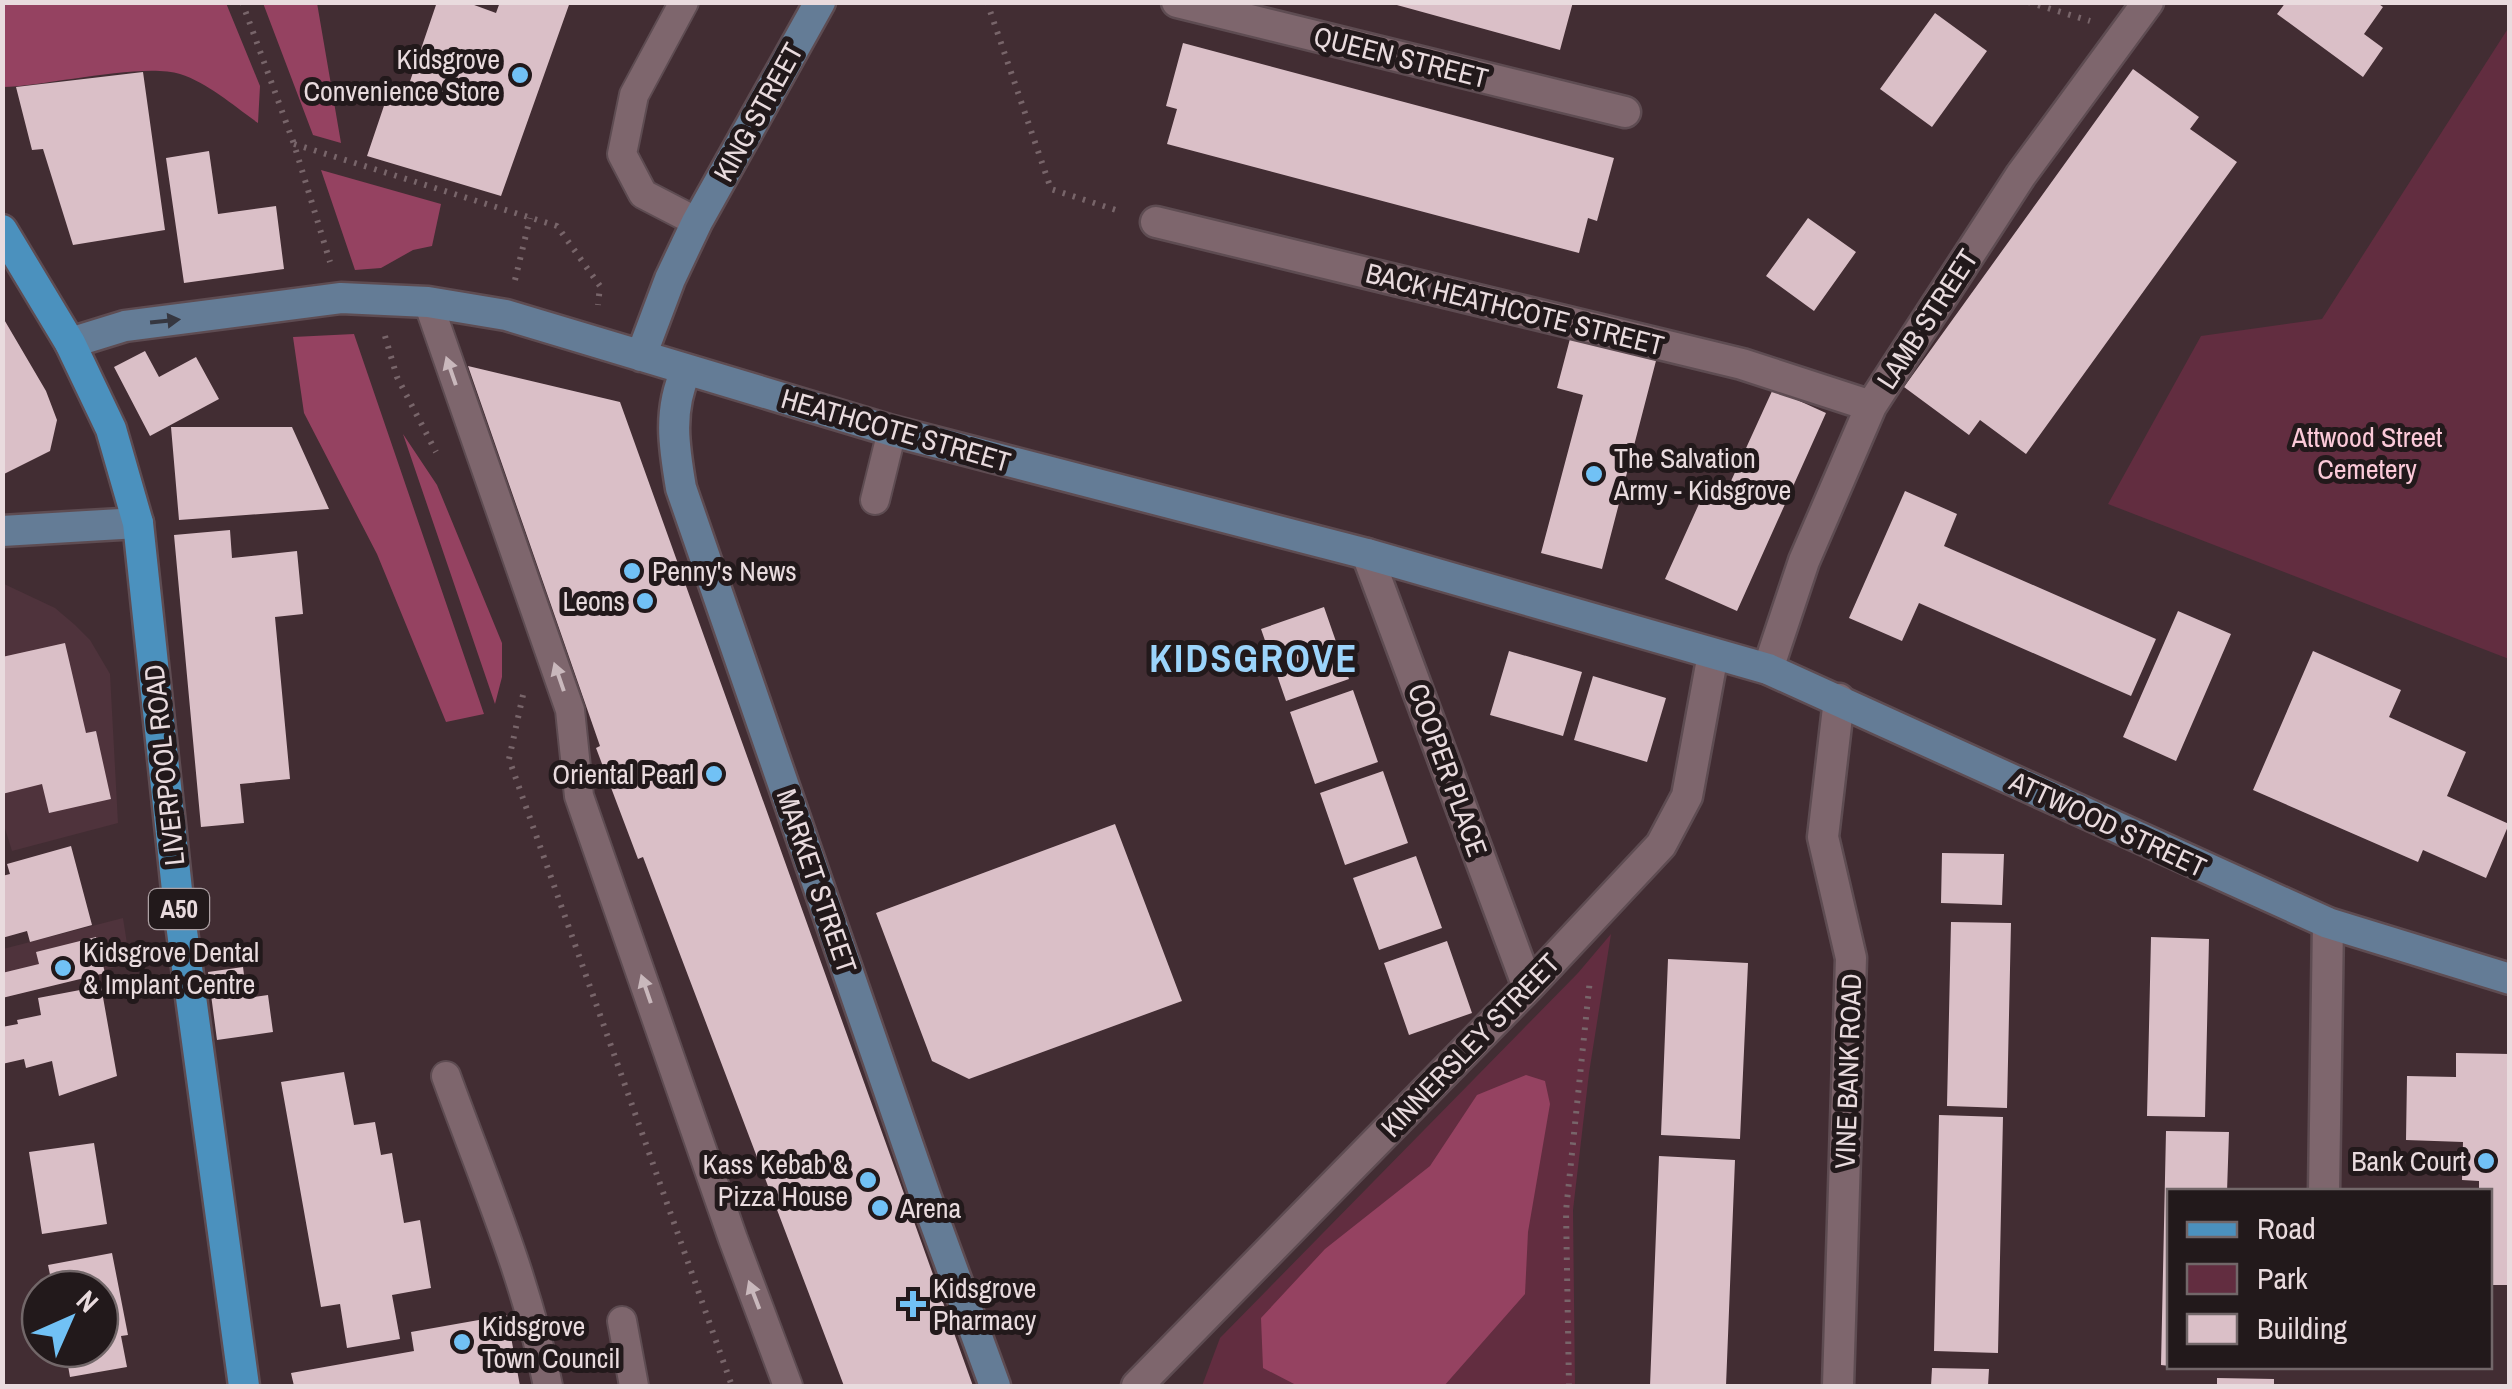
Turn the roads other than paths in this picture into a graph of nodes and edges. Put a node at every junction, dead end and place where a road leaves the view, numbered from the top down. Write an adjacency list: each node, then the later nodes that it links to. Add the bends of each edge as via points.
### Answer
1 (684, 2): 6 (lane, via 634,95 622,154 643,194)
2 (820, 2): 6 (street, KING STREET)
3 (1177, 2): 5 (street, QUEEN STREET)
4 (2148, 2): 13 (street, LAMB STREET, via 2021,174)
5 (1625, 112)
6 (696, 222): 11 (street, KING STREET)
7 (1156, 222): 13 (street, BACK HEATHCOTE STREET, via 1742,364)
8 (2, 230): 10 (main road, LIVERPOOL ROAD / A50)
9 (428, 302): 10 (street, HEATHCOTE STREET, one-way to 9, via 125,326 341,298); 11 (street, HEATHCOTE STREET, via 506,315); 31 (lane, one-way to 9, via 579,796 570,710)
10 (70, 343): 16 (main road, LIVERPOOL ROAD / A50, via 111,429)
11 (641, 356): 12 (street, HEATHCOTE STREET)
12 (686, 371): 14 (street, HEATHCOTE STREET); 32 (street, MARKET STREET, via 674,420 681,488 924,1196)
13 (1871, 406): 20 (street, LAMB STREET, via 1804,561)
14 (892, 431): 15 (lane); 18 (street, HEATHCOTE STREET)
15 (876, 500)
16 (138, 523): 17 (street); 28 (main road, LIVERPOOL ROAD / A50, via 179,909)
17 (2, 532)
18 (1367, 554): 19 (street, HEATHCOTE STREET); 24 (street, COOPER PLACE)
19 (1714, 654): 20 (street, ATTWOOD STREET); 24 (street, KINNERSLEY STREET, via 1687,796 1661,845)
20 (1768, 668): 21 (street, ATTWOOD STREET)
21 (1839, 699): 22 (street, ATTWOOD STREET); 34 (street, VINE BANK ROAD, via 1823,836 1851,958)
22 (2328, 923): 23 (street, ATTWOOD STREET); 26 (street)
23 (2510, 979)
24 (1528, 987): 33 (street, KINNERSLEY STREET)
25 (446, 1076): 29 (lane, via 517,1270)
26 (2324, 1189)
27 (622, 1321): 30 (lane)
28 (244, 1386)
29 (548, 1386)
30 (634, 1386)
31 (788, 1386)
32 (996, 1386)
33 (1137, 1386)
34 (1838, 1386)

